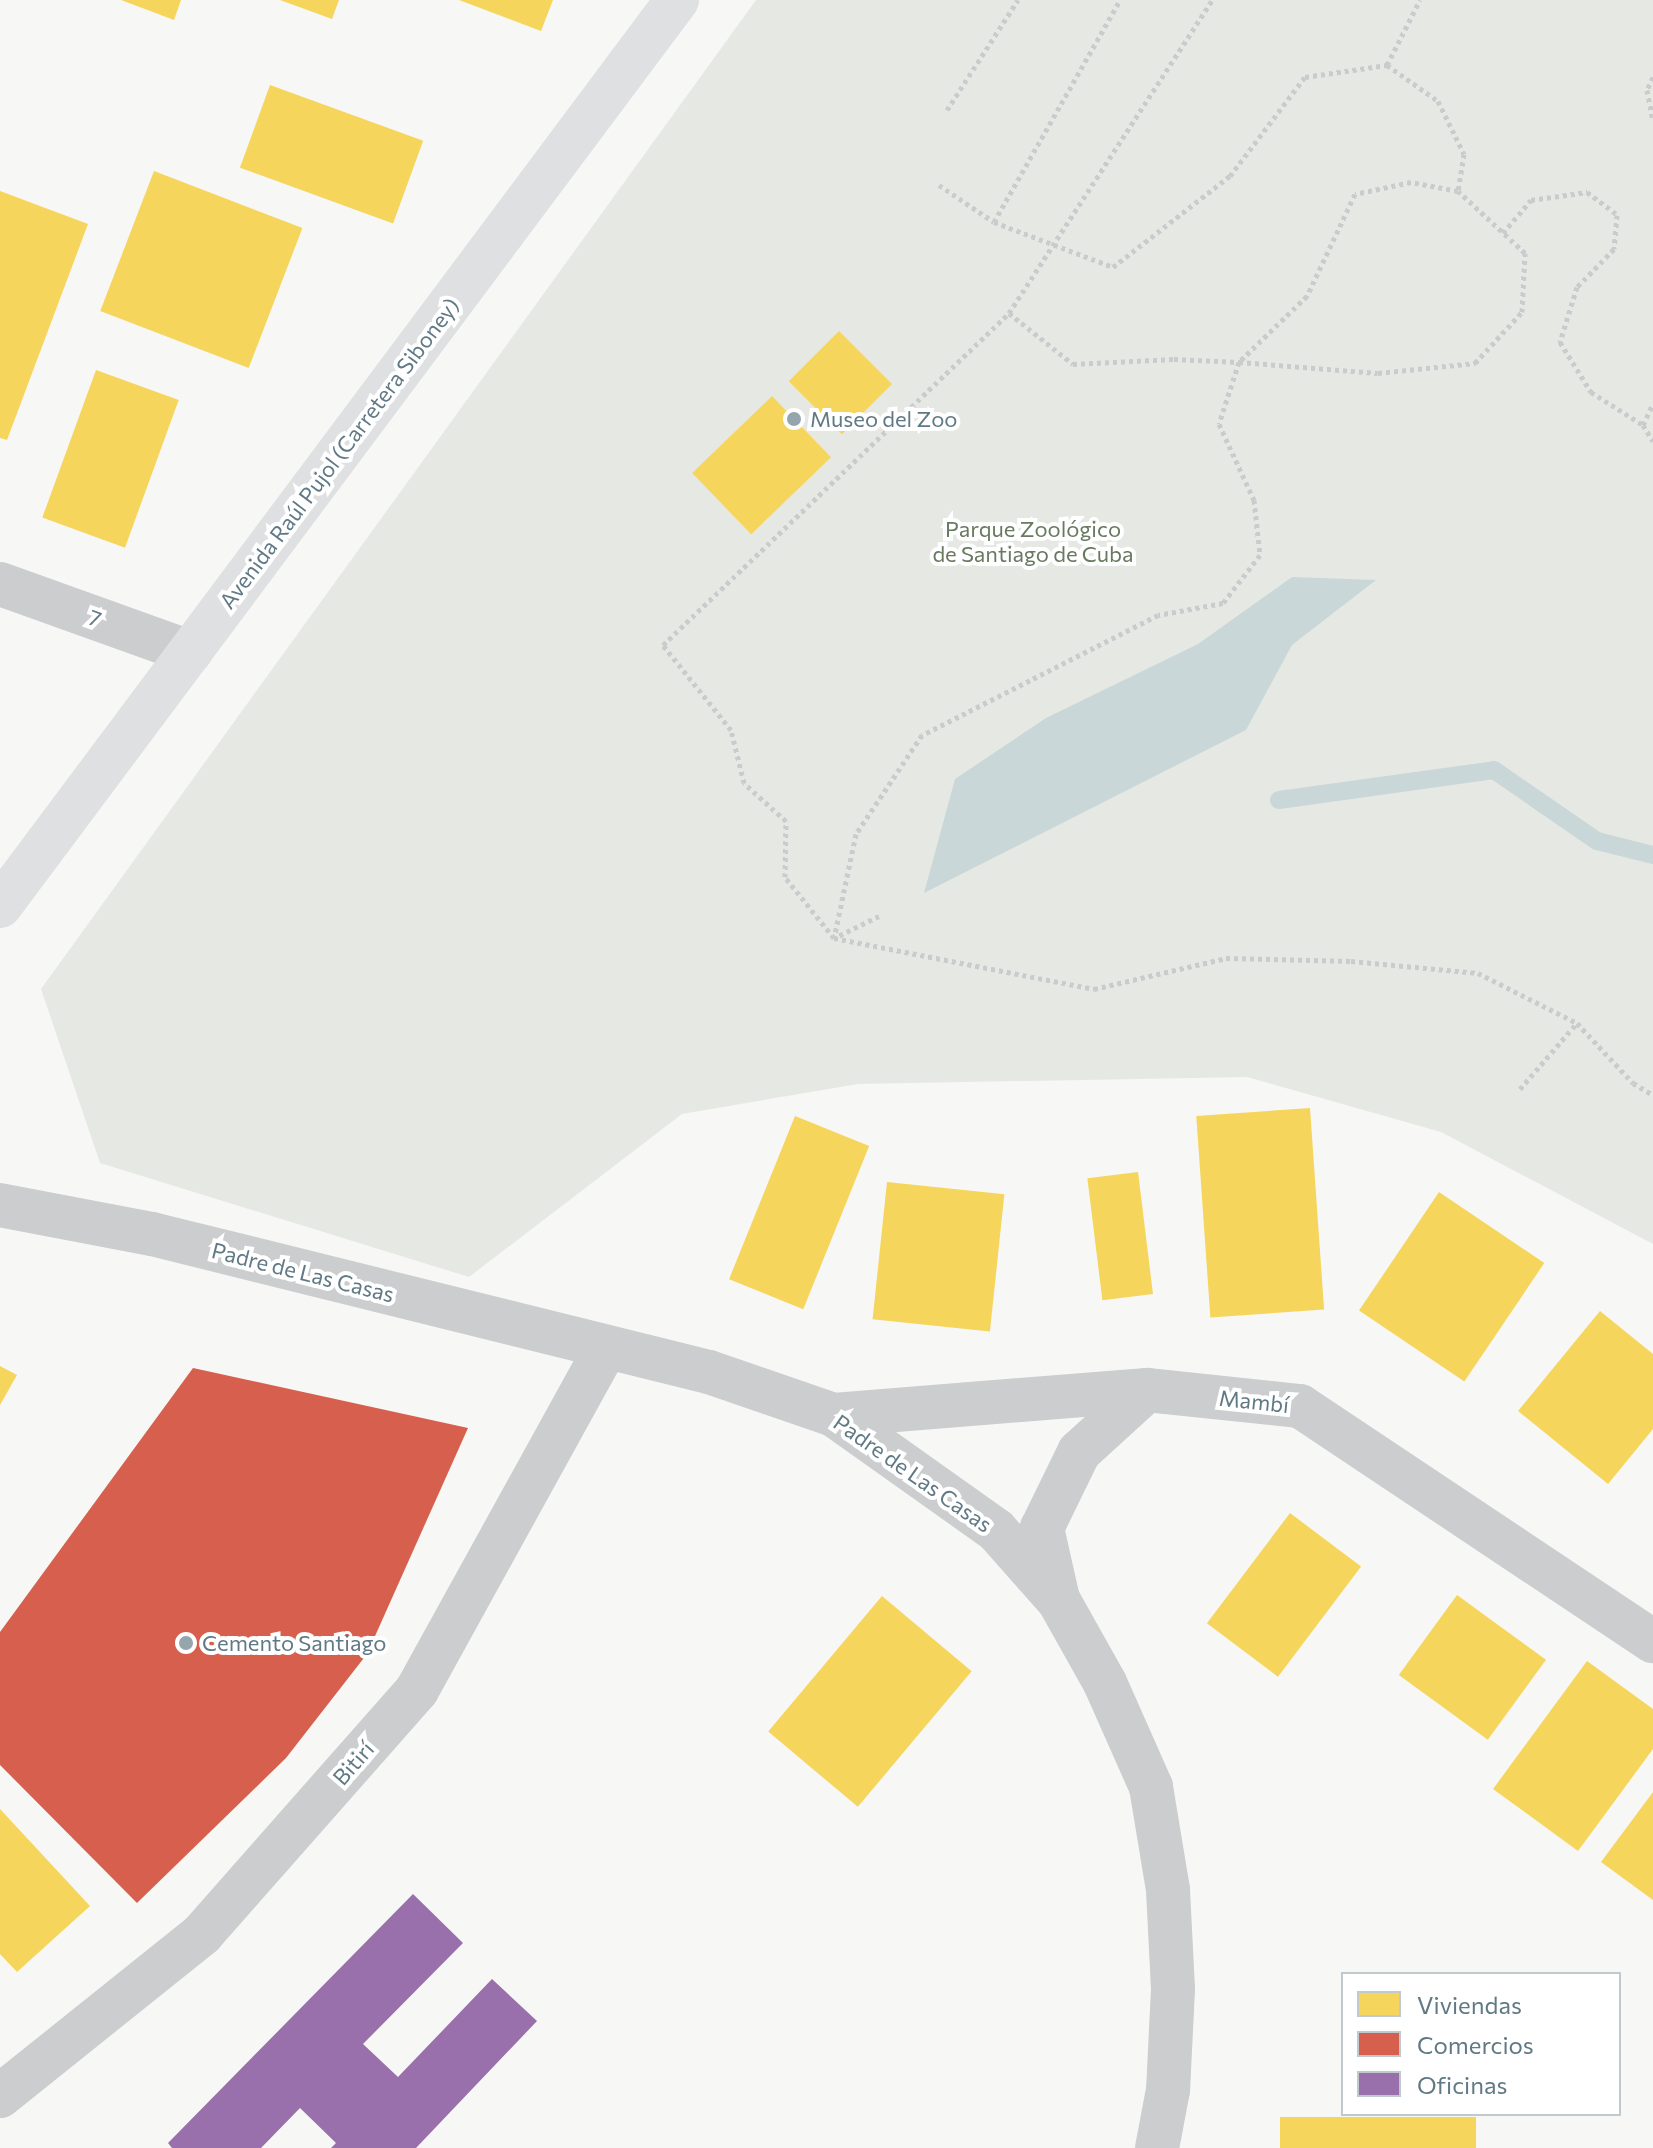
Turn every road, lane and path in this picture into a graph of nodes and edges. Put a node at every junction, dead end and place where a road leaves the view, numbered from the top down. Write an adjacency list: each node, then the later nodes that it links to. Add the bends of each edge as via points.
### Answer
1 (677, 0): 21 (main road, Avenida Raúl Pujol (Carretera Siboney))
2 (1018, 0): 8 (path)
3 (1120, 0): 12 (path)
4 (1212, 0): 14 (path)
5 (1420, 0): 6 (path)
6 (1387, 65): 11 (path, via 1438,101 1464,154); 14 (path, via 1305,77 1230,176 1113,267)
7 (1653, 77): 9 (path, via 1647,90)
8 (947, 110)
9 (1653, 120)
10 (939, 185): 12 (path)
11 (1458, 191): 13 (path); 16 (path, via 1411,182 1355,194 1307,296)
12 (994, 222): 14 (path)
13 (1503, 233): 16 (path, via 1525,253 1522,312 1475,363 1378,373); 18 (path, via 1531,200 1587,192 1617,215 1614,249 1577,287 1560,342 1591,392)
14 (1055, 243): 15 (path)
15 (1009, 313): 16 (path, via 1073,364); 24 (path, via 663,645 731,730 744,783 786,821 785,877)
16 (1239, 362): 24 (path, via 1219,424 1254,500 1260,555 1223,603 1158,615 922,735 856,834)
17 (1653, 404): 18 (path)
18 (1643, 425): 19 (path)
19 (1653, 441)
20 (0, 584): 21 (street, 7)
21 (190, 652): 22 (main road, Avenida Raúl Pujol (Carretera Siboney))
22 (0, 906)
23 (879, 916): 24 (path)
24 (834, 938): 25 (path, via 1094,989 1226,958 1478,973)
25 (1577, 1023): 26 (path); 27 (path, via 1633,1083)
26 (1520, 1089)
27 (1653, 1095)
28 (0, 1205): 29 (street, Padre de Las Casas, via 152,1234)
29 (605, 1349): 31 (street, Padre de Las Casas, via 709,1372); 34 (street, Bitirí, via 417,1690 202,1934)
30 (1147, 1390): 31 (street, Mambí); 32 (street, via 1079,1452 1042,1528); 33 (street, Mambí, via 1300,1406)
31 (834, 1415): 32 (street, Padre de Las Casas, via 996,1530)
32 (1059, 1601): 35 (street, Padre de Las Casas, via 1105,1683 1151,1787 1168,1890 1173,1989 1168,2090)
33 (1653, 1641)
34 (0, 2096)
35 (1157, 2148)

